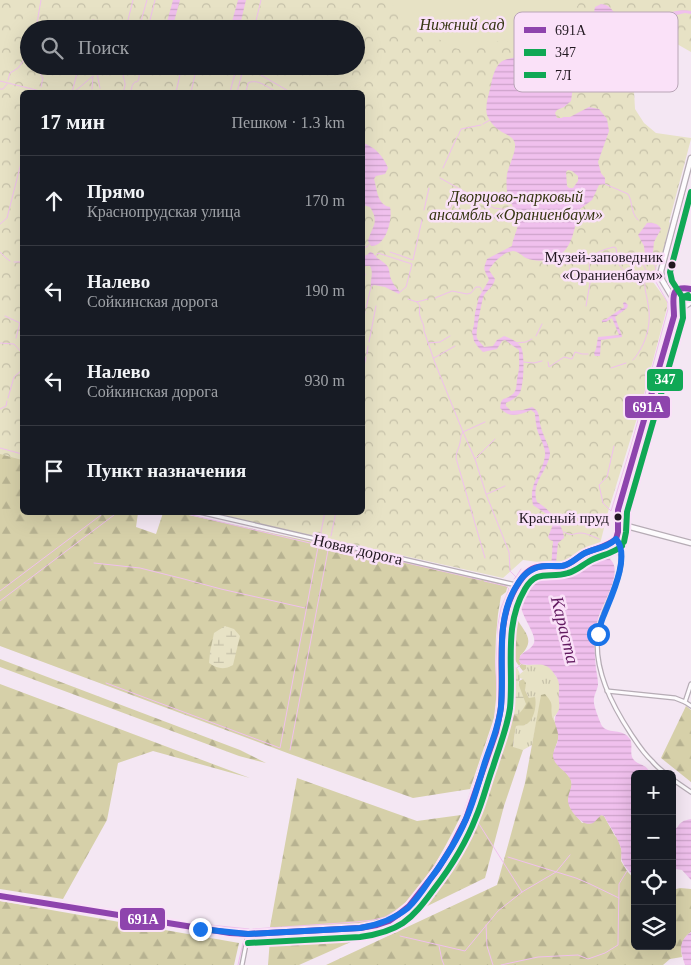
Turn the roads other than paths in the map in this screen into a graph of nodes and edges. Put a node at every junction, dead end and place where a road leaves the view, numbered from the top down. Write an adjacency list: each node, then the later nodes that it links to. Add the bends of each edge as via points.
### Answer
1 (691, 158): 3 (main road, via 661,271 662,280)
2 (688, 290): 3 (main road, via 681,287 675,290)
3 (673, 300): 4 (main road, via 680,306); 5 (main road)
4 (690, 303): 5 (main road, via 678,309)
5 (674, 316): 7 (main road, via 618,510)
6 (212, 515): 10 (street, Новая дорога)
7 (618, 526): 8 (main road); 9 (main road)
8 (616, 539): 10 (main road, via 570,563 530,570); 12 (street, via 621,565 598,634 599,660)
9 (691, 543)
10 (517, 585): 19 (main road, via 505,614 501,707 496,732 466,819 421,892 410,906 377,925)
11 (691, 684): 13 (street)
12 (607, 691): 13 (street, via 675,698); 15 (street, via 641,749)
13 (685, 702): 14 (street)
14 (691, 706)
15 (661, 770)
16 (676, 781): 17 (street)
17 (691, 792)
18 (0, 896): 19 (main road)
19 (248, 934): 20 (street)
20 (242, 965)

